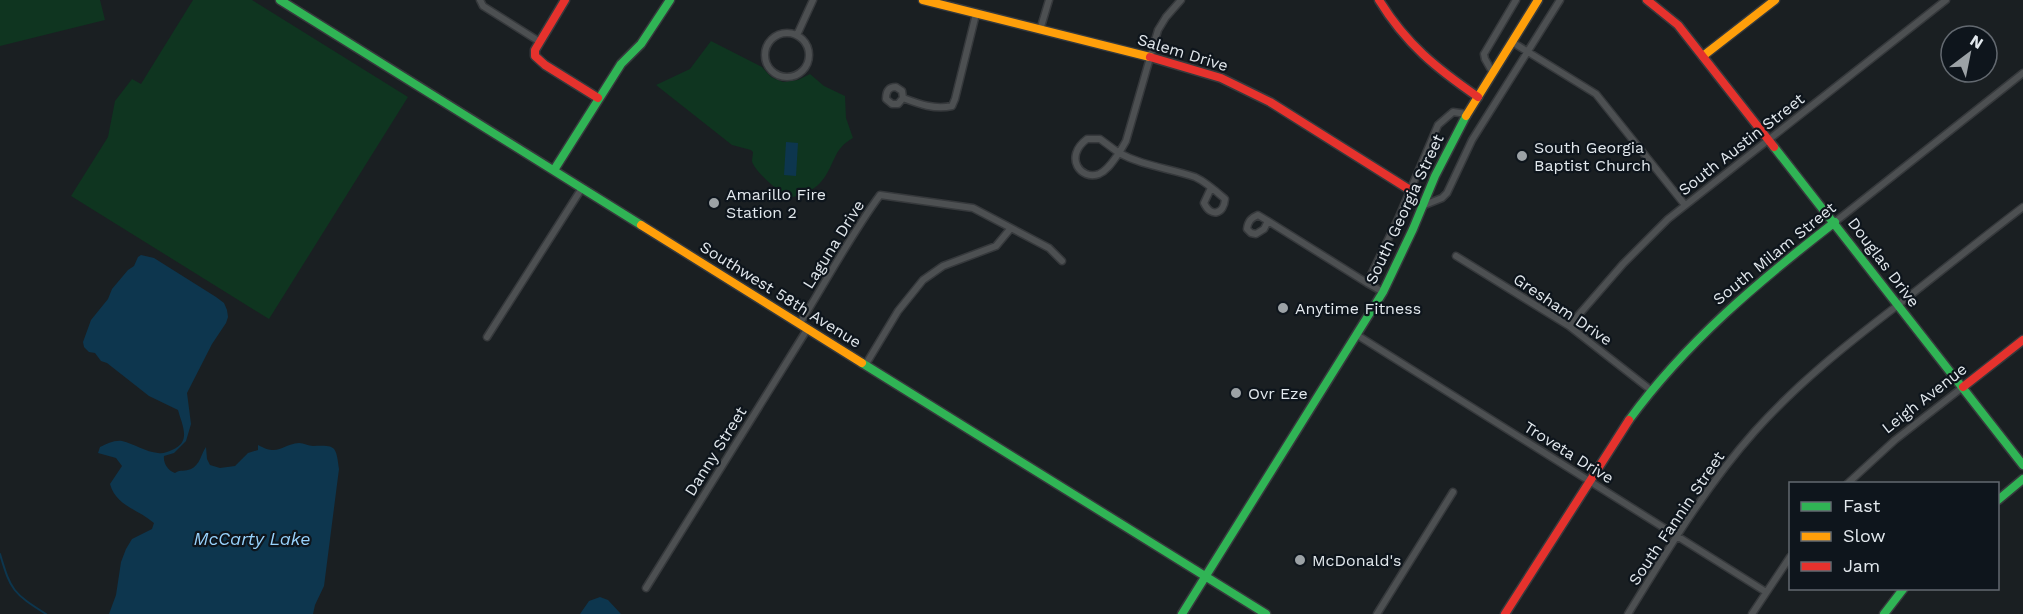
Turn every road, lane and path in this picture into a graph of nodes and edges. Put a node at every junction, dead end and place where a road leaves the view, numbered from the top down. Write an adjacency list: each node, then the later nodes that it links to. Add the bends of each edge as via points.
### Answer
1 (280, 0): 32 (main road, Southwest 58th Avenue)
2 (480, 0): 19 (street, via 483,6)
3 (566, 0): 19 (main road)
4 (670, 0): 27 (main road)
5 (813, 0): 18 (street)
6 (1049, 0): 17 (street)
7 (1181, 0): 23 (street, via 1158,30)
8 (1379, 0): 26 (main road, via 1395,26 1425,59)
9 (1516, 0): 24 (street, via 1484,54)
10 (1539, 0): 20 (main road, South Georgia Street)
11 (1560, 0): 21 (street)
12 (1647, 0): 22 (main road, Douglas Drive, via 1678,25)
13 (1774, 0): 22 (main road)
14 (1946, 0): 30 (street, South Austin Street)
15 (928, 1): 16 (main road, Salem Drive)
16 (976, 14): 17 (main road, Salem Drive); 28 (street, via 952,106 942,108)
17 (1040, 30): 23 (main road, Salem Drive)
18 (797, 35): 18 (street, via 805,41 809,59 802,71 790,77 780,76 767,64 767,45 780,34)
19 (540, 42): 27 (main road, via 534,50 538,60)
20 (1512, 42): 21 (street); 24 (main road, South Georgia Street)
21 (1527, 51): 36 (street, via 1596,94); 37 (street, via 1472,140 1447,193)
22 (1703, 56): 30 (main road, Douglas Drive)
23 (1149, 57): 31 (street, via 1126,141); 35 (main road, Salem Drive, via 1196,69 1245,89)
24 (1493, 73): 26 (main road, South Georgia Street)
25 (2023, 74): 40 (street, South Milam Street)
26 (1478, 97): 29 (main road, South Georgia Street)
27 (598, 98): 32 (main road)
28 (903, 98)
29 (1467, 114): 35 (street, via 1453,112 1438,125); 37 (main road, South Georgia Street)
30 (1768, 139): 36 (street, South Austin Street); 40 (main road, Douglas Drive)
31 (1119, 153): 31 (street, via 1100,139 1088,139 1074,155 1082,171 1098,174); 34 (street, via 1133,161 1195,178)
32 (554, 170): 33 (main road, Southwest 58th Avenue)
33 (582, 188): 47 (main road, Southwest 58th Avenue); 50 (street)
34 (1211, 188)
35 (1410, 190): 44 (street)
36 (1685, 205): 48 (street, South Austin Street, via 1623,264)
37 (1422, 206): 45 (main road, South Georgia Street)
38 (2023, 207): 46 (street, South Fannin Street)
39 (1268, 221): 44 (street)
40 (1835, 222): 46 (main road, Douglas Drive); 54 (main road, South Milam Street, via 1737,300)
41 (1011, 228): 43 (street, Laguna Drive, via 1048,248); 47 (street, Laguna Drive, via 973,208 880,195 847,243); 52 (street, via 996,246 942,266 923,280 898,311)
42 (1456, 256): 48 (street, Gresham Drive)
43 (1062, 261)
44 (1367, 283): 45 (street)
45 (1383, 292): 49 (main road, South Georgia Street)
46 (1897, 305): 53 (main road, Douglas Drive); 61 (street, South Fannin Street, via 1839,350 1755,430)
47 (804, 326): 52 (main road, Southwest 58th Avenue); 64 (street, Danny Street)
48 (1569, 326): 54 (street, Gresham Drive)
49 (1357, 335): 57 (street, Troveta Drive); 63 (main road, South Georgia Street)
50 (487, 337)
51 (2023, 340): 53 (main road, Leigh Avenue)
52 (866, 364): 63 (main road, Southwest 58th Avenue)
53 (1963, 387): 55 (main road, Douglas Drive); 58 (street, Leigh Avenue)
54 (1652, 391): 57 (main road, South Milam Street)
55 (2023, 465)
56 (2023, 479): 60 (main road)
57 (1590, 480): 61 (street, Troveta Drive); 70 (main road, South Milam Street)
58 (1848, 482)
59 (1453, 492): 69 (street)
60 (1999, 499)
61 (1677, 536): 66 (street, Troveta Drive); 71 (street, South Fannin Street)
62 (1789, 560): 66 (street)
63 (1206, 576): 67 (main road, South Georgia Street); 68 (main road, Southwest 58th Avenue)
64 (646, 588)
65 (1902, 590): 73 (main road)
66 (1766, 592): 72 (street)
67 (1182, 614)
68 (1266, 614)
69 (1377, 614)
70 (1505, 614)
71 (1628, 614)
72 (1752, 614)
73 (1884, 614)

